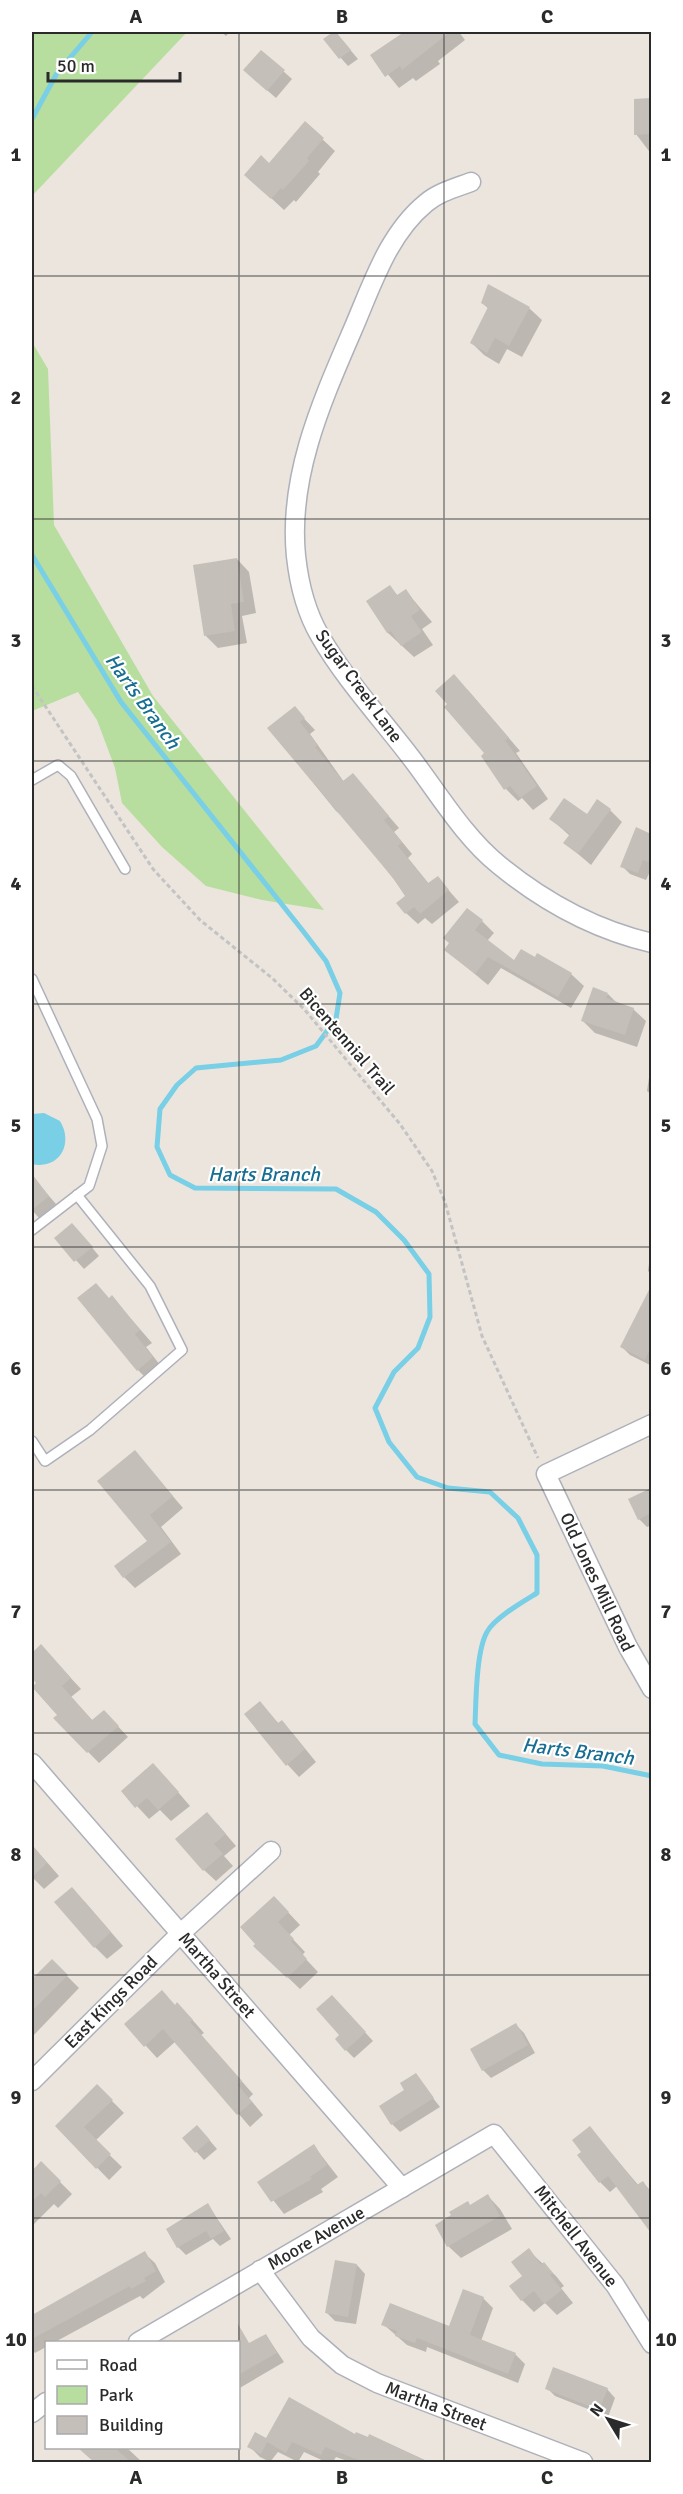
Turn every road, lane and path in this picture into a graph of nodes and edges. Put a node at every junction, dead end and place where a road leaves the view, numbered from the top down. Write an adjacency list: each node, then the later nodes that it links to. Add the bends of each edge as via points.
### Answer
1 (471, 182): 5 (street, Sugar Creek Lane, via 441,193 405,224 378,271 320,405 297,500 296,557 302,592 310,616 337,662 479,846 519,881 573,914)
2 (32, 686): 11 (path, Bicentennial Trail, via 174,895 304,1008 400,1124 432,1171 445,1202 482,1336)
3 (32, 780): 4 (lane, via 58,765 71,776)
4 (125, 869)
5 (651, 943)
6 (32, 979): 7 (lane, via 97,1119 102,1146 97,1166 89,1186)
7 (77, 1195): 8 (lane); 10 (lane, via 150,1286 182,1350 90,1430 45,1461)
8 (32, 1230)
9 (651, 1424): 11 (street)
10 (32, 1441)
11 (546, 1474): 12 (street, Old Jones Mill Road, via 627,1647)
12 (651, 1689)
13 (32, 1763): 15 (street, Martha Street)
14 (271, 1851): 15 (street, East Kings Road)
15 (181, 1933): 16 (street, East Kings Road); 18 (street, Martha Street)
16 (32, 2081)
17 (494, 2134): 18 (street, Moore Avenue); 21 (street, Mitchell Avenue, via 615,2285)
18 (402, 2188): 19 (street, Moore Avenue)
19 (260, 2270): 20 (street, Moore Avenue); 24 (street, Martha Street, via 311,2338 342,2365 377,2383)
20 (141, 2341)
21 (651, 2344)
22 (45, 2403): 23 (street)
23 (32, 2413)
24 (583, 2463)

